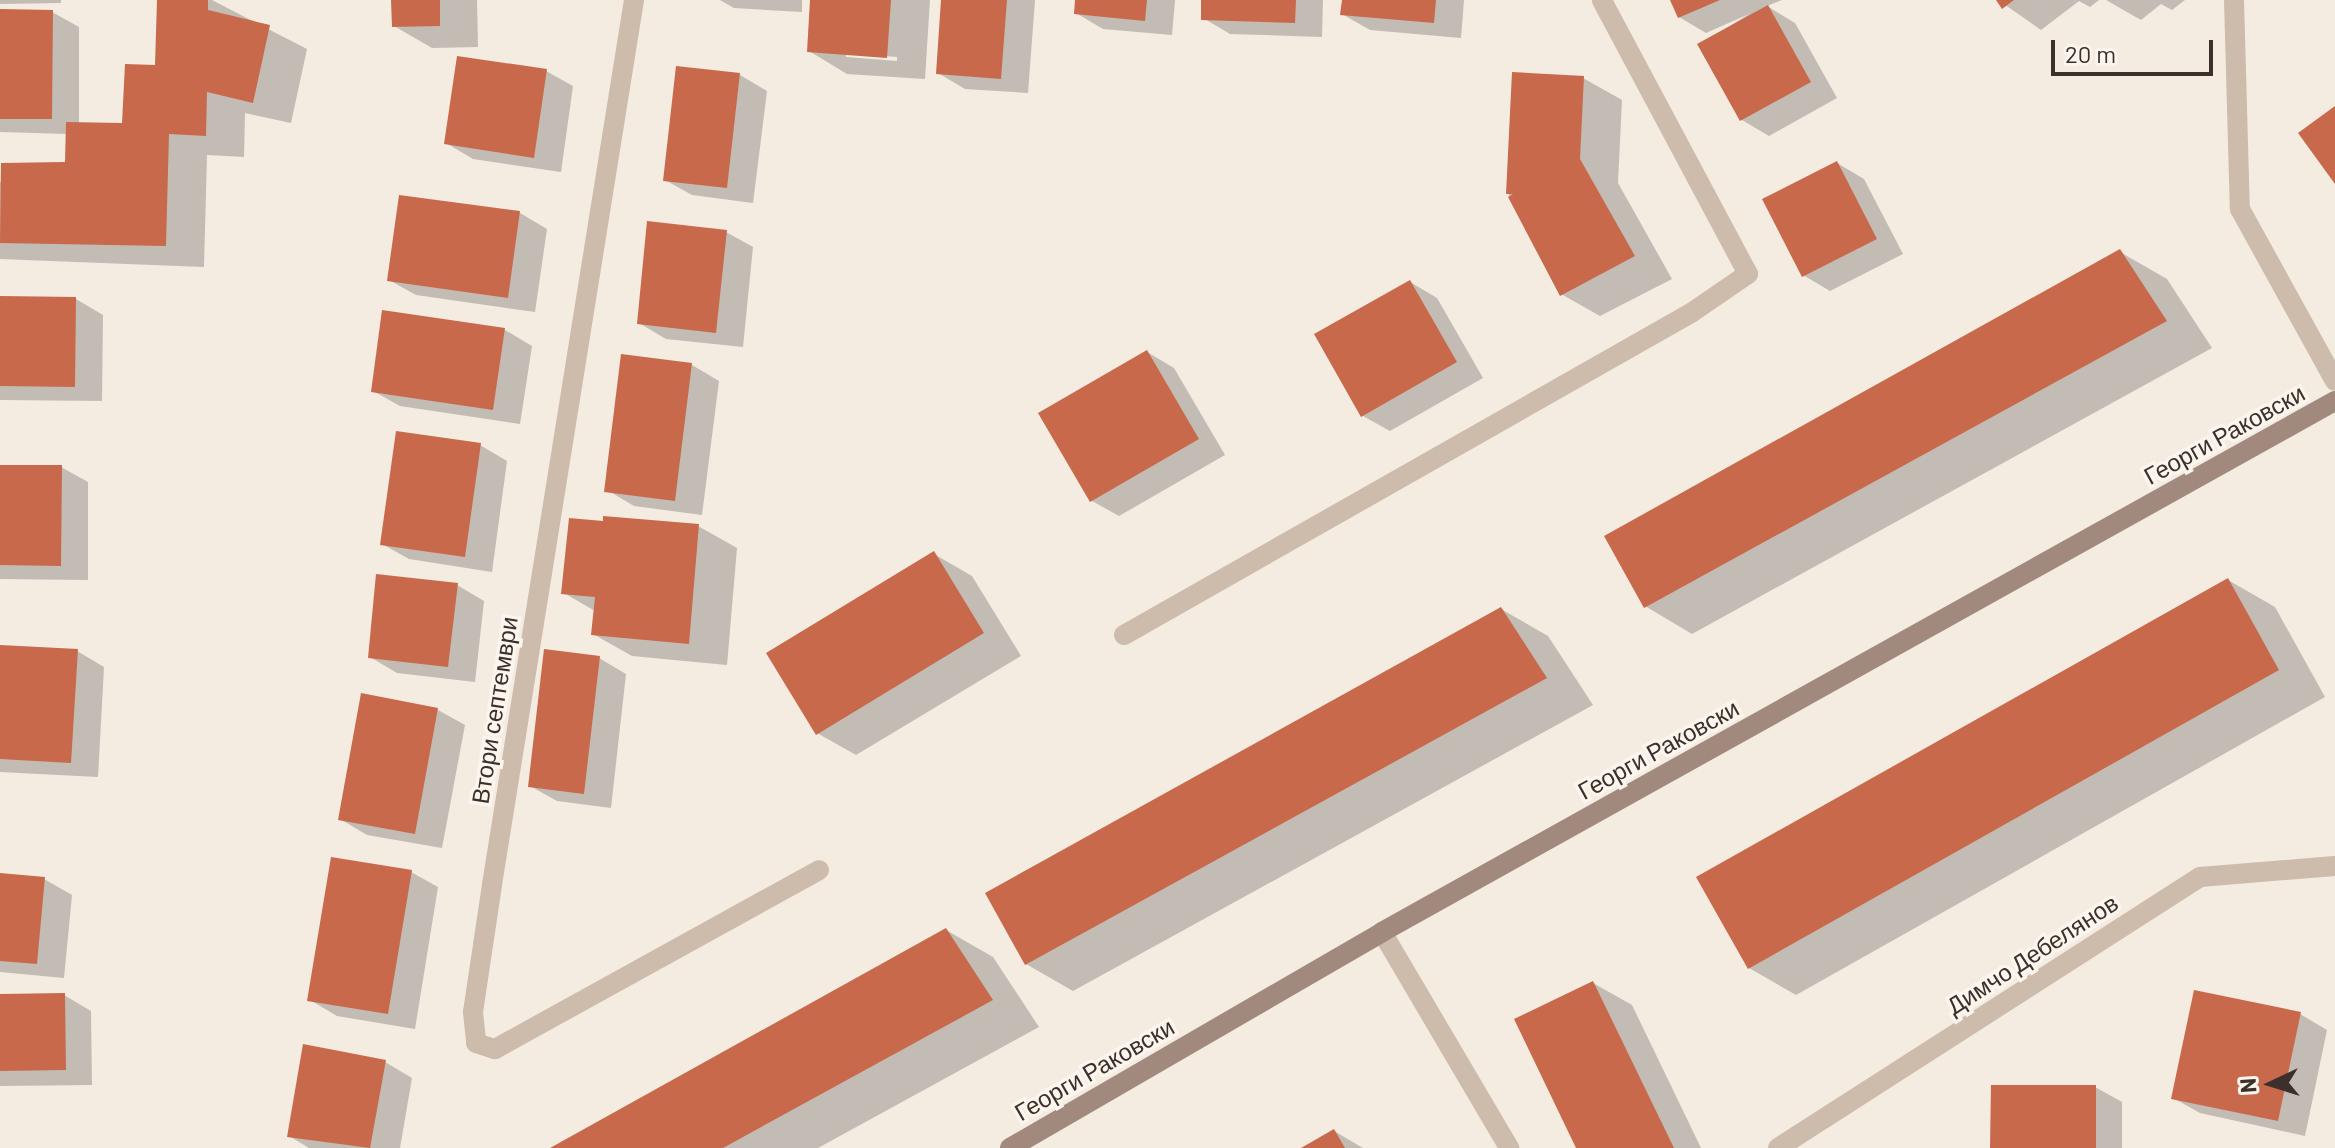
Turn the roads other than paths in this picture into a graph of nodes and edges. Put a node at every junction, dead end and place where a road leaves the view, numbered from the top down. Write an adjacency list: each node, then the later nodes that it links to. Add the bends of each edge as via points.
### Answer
1 (634, 0): 8 (street, Втори септември, via 492,885 473,1012 476,1043 495,1049)
2 (1602, 0): 6 (street, via 1748,274 1677,321)
3 (2234, 0): 4 (street, via 2240,209)
4 (2335, 381)
5 (2335, 401): 9 (street, Георги Раковски)
6 (1124, 635)
7 (2335, 866): 12 (street, Димчо Дебелянов, via 2200,877)
8 (819, 870)
9 (1382, 932): 10 (street, Георги Раковски); 11 (street)
10 (1010, 1148)
11 (1509, 1148)
12 (1778, 1148)

